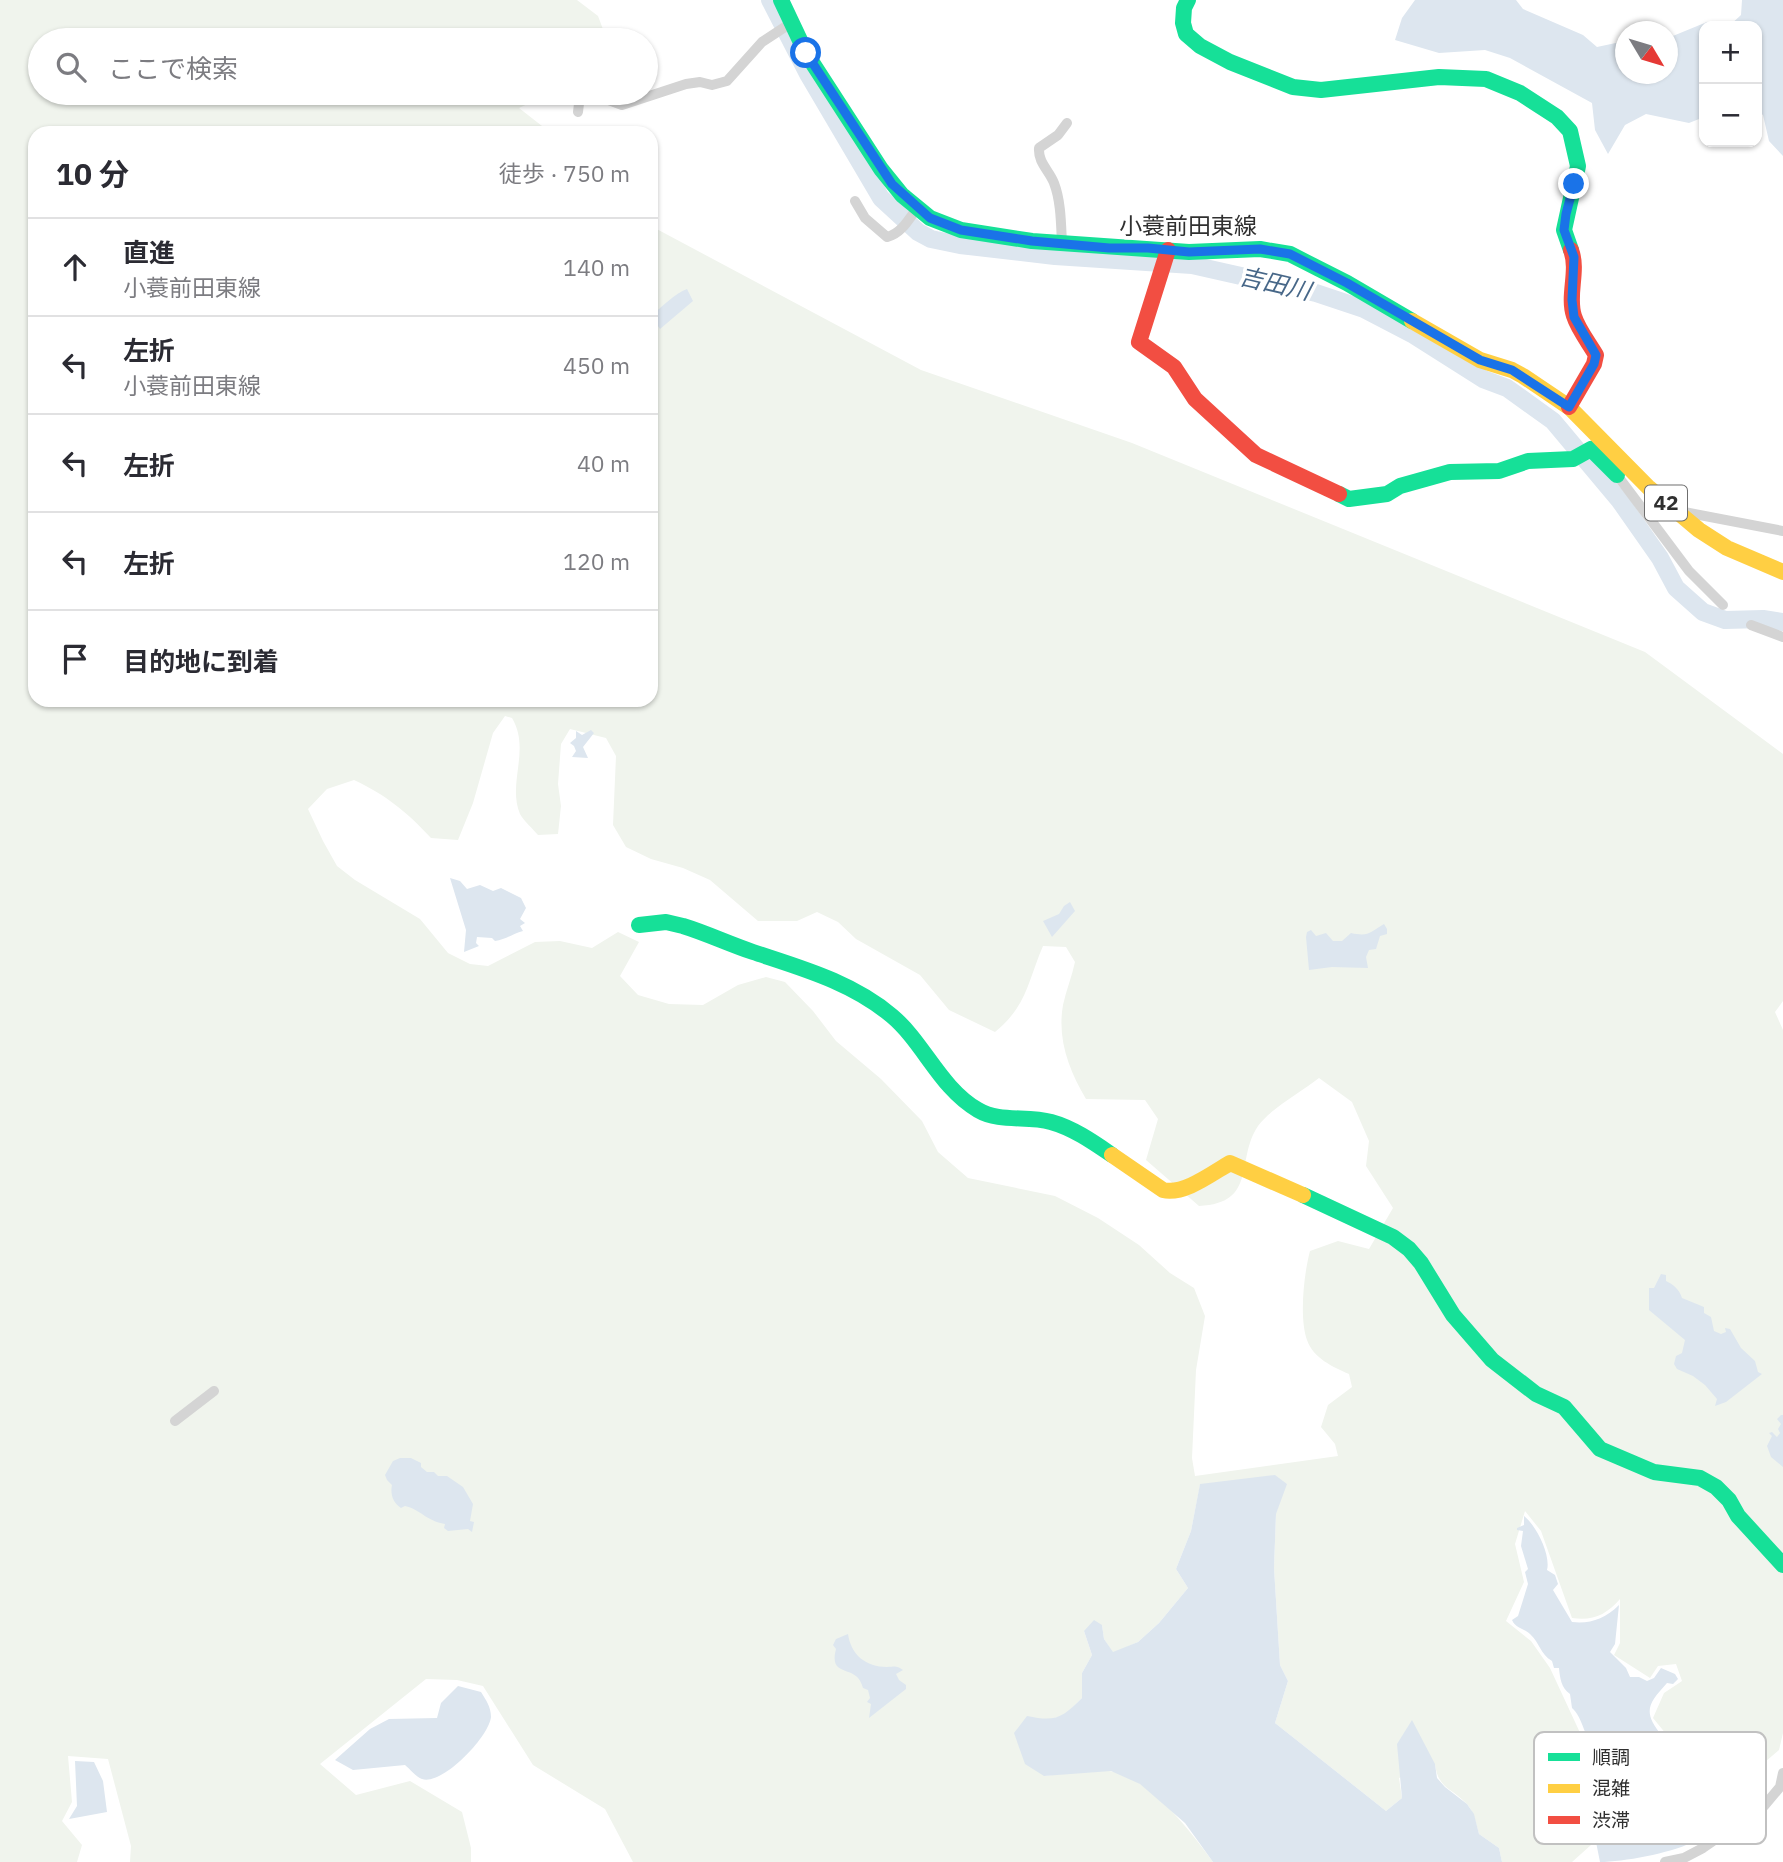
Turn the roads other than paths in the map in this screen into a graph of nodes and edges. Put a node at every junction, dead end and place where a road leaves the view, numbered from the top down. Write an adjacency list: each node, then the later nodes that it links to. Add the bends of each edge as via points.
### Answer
1 (781, 0): 3 (street, 小蓑前田東線 / 42)
2 (1188, 0): 12 (street, via 1183,23 1186,34 1200,47 1293,87 1321,90 1439,76 1486,79 1521,93 1557,117 1570,131 1578,166 1564,230 1574,257 1574,317 1596,355)
3 (786, 26): 4 (street, via 762,42 721,84); 9 (street, 小蓑前田東線 / 42)
4 (658, 90)
5 (579, 105): 6 (street)
6 (578, 112)
7 (1067, 123): 10 (street, via 1039,148 1054,183)
8 (855, 201): 9 (street, via 865,218 887,237 901,230)
9 (914, 211): 10 (street, 小蓑前田東線 / 42, via 961,230)
10 (1062, 244): 11 (street, 小蓑前田東線 / 42)
11 (1167, 252): 12 (street, 小蓑前田東線 / 42, via 1260,249 1290,254 1480,360 1512,370); 13 (street, via 1139,342 1169,362 1195,399 1256,455 1349,499 1387,494 1450,472 1499,471 1528,461 1573,459 1591,449)
12 (1569, 407): 13 (street, 小蓑前田東線 / 42)
13 (1623, 471): 14 (street, 小蓑前田東線 / 42); 17 (street, via 1689,571)
14 (1673, 510): 15 (street); 16 (street, 小蓑前田東線 / 42, via 1727,548)
15 (1783, 531)
16 (1783, 572)
17 (1723, 605)
18 (1751, 625): 19 (street)
19 (1783, 637)
20 (639, 925): 23 (street, via 688,926 865,995 894,1018 961,1096 980,1111 1058,1124 1163,1190 1187,1190 1230,1163 1393,1237 1421,1263 1453,1315 1492,1360 1536,1394 1564,1407 1600,1449 1654,1472 1700,1478 1716,1487)
21 (214, 1391): 22 (street)
22 (176, 1422)
23 (1783, 1566)
24 (1783, 1773): 25 (street, via 1780,1787)
25 (1766, 1804)
26 (1709, 1844): 27 (street, via 1684,1858)
27 (1665, 1862)

